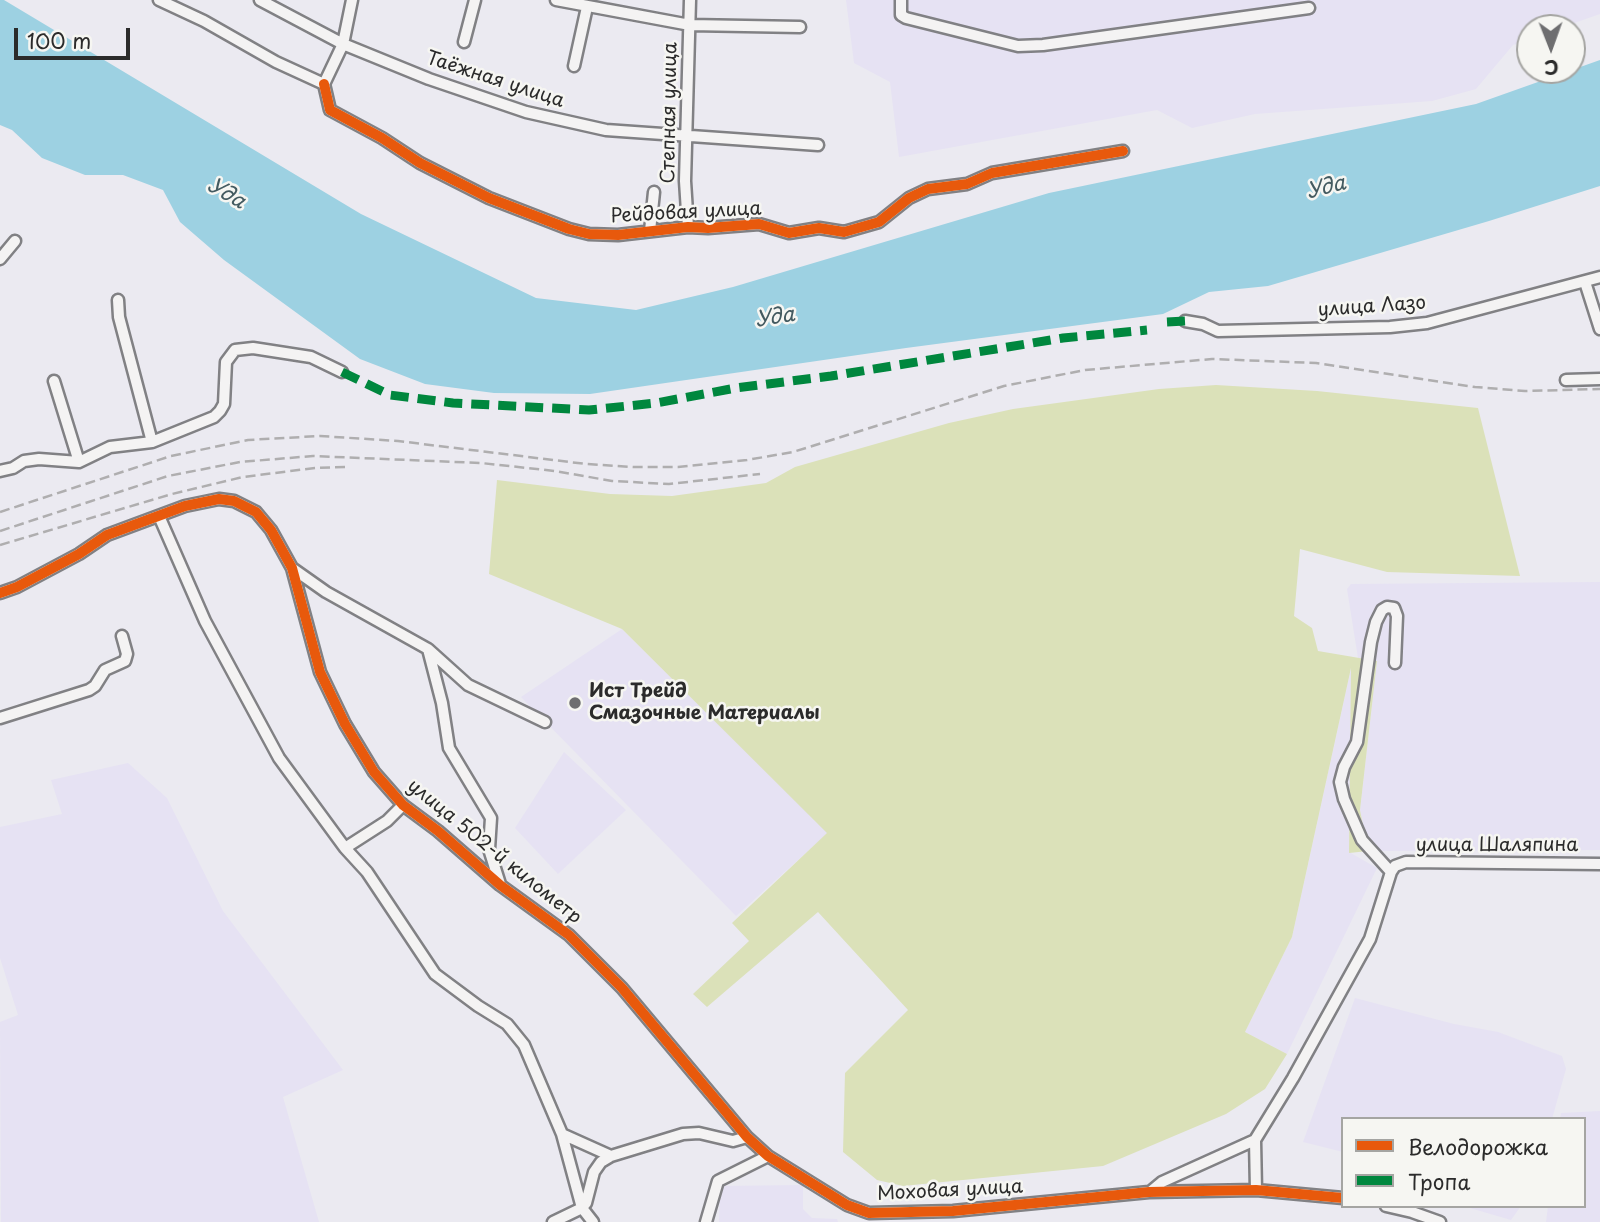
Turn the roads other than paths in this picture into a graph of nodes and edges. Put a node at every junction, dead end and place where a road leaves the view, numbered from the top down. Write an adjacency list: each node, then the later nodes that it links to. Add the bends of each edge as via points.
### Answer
1 (159, 0): 15 (street)
2 (260, 0): 13 (street, Таёжная улица)
3 (352, 0): 13 (street)
4 (475, 0): 12 (street)
5 (556, 0): 8 (street)
6 (690, 0): 10 (street, Степная улица)
7 (901, 0): 9 (street, via 901,15 906,18 1018,46)
8 (587, 7): 10 (street); 14 (street)
9 (1309, 8)
10 (690, 25): 11 (street); 16 (street, Степная улица)
11 (800, 27)
12 (464, 42)
13 (343, 44): 15 (street); 16 (street, Таёжная улица, via 526,113 606,130)
14 (574, 66)
15 (324, 84): 21 (street, Рейдовая улица, via 330,110 489,198 589,234)
16 (687, 138): 17 (street, Таёжная улица); 20 (street, Степная улица)
17 (818, 145)
18 (1123, 151): 20 (street, Рейдовая улица, via 928,189 879,222 844,232 819,228 789,233 759,224)
19 (654, 192): 21 (street)
20 (688, 227): 21 (street, Рейдовая улица)
21 (650, 231)
22 (15, 242): 23 (street)
23 (0, 259)
24 (1600, 277): 25 (street, улица Лазо)
25 (1585, 282): 27 (street, улица Лазо, via 1427,323 1390,327 1218,331); 28 (street)
26 (118, 299): 33 (street)
27 (1185, 321)
28 (1600, 329)
29 (342, 372): 33 (street, via 311,357 253,348 235,350 226,362 220,411)
30 (1600, 379): 31 (street)
31 (1566, 380)
32 (54, 381): 34 (street)
33 (152, 442): 34 (street, via 110,447)
34 (79, 462): 35 (street, via 32,460)
35 (0, 471)
36 (159, 516): 37 (street, улица 502-й километр, via 219,499 234,501 256,512); 38 (street, улица 502-й километр, via 107,535); 45 (street, via 205,621 279,758)
37 (292, 568): 40 (street); 44 (street, улица 502-й километр, via 320,672 374,772)
38 (0, 593)
39 (122, 636): 42 (street, via 125,661 105,670 89,690)
40 (428, 649): 43 (street, via 468,685); 48 (street, via 449,748 491,818 489,849)
41 (1395, 663): 47 (street, via 1397,616 1392,607 1382,610 1376,622 1357,742 1340,782 1362,840)
42 (0, 718)
43 (545, 722)
44 (403, 805): 45 (street); 48 (street, улица 502-й километр)
45 (345, 848): 49 (street, via 367,872 435,974 507,1024 524,1045)
46 (1600, 864): 47 (street, улица Шаляпина, via 1406,862)
47 (1393, 869): 51 (street, via 1370,939)
48 (500, 885): 50 (street, улица 502-й километр, via 569,935 622,988)
49 (562, 1134): 52 (street); 57 (street)
50 (747, 1137): 52 (street, via 733,1141 683,1134); 53 (street, улица 502-й километр)
51 (1255, 1140): 54 (street); 55 (street)
52 (611, 1156): 57 (street, via 594,1172)
53 (768, 1156): 55 (street, Моховая улица, via 847,1205 869,1213 953,1211); 61 (street, via 718,1181)
54 (1256, 1190): 55 (street, Моховая улица); 56 (street, Моховая улица)
55 (1149, 1192)
56 (1341, 1198)
57 (582, 1208): 59 (street); 60 (street)
58 (1395, 1208): 62 (street)
59 (553, 1222)
60 (593, 1222)
61 (706, 1222)
62 (1440, 1222)

